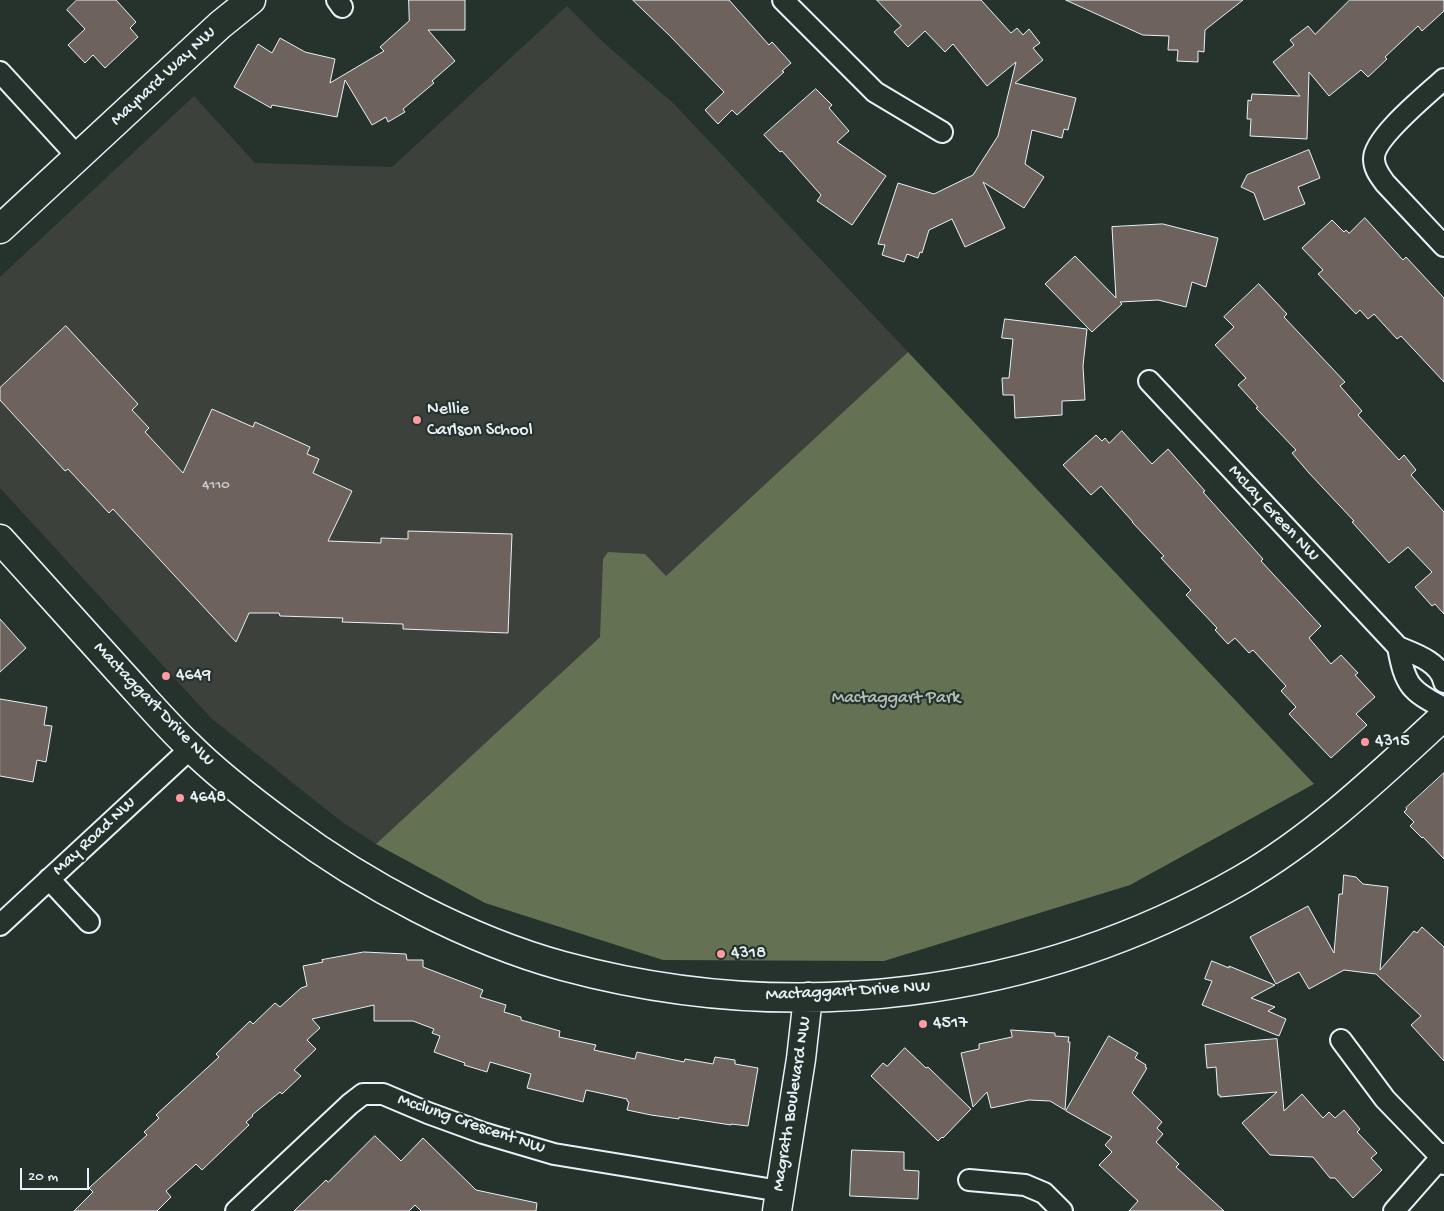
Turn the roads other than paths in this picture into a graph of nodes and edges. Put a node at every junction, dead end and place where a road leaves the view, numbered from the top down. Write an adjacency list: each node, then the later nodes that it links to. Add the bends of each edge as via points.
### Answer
1 (251, 0): 6 (street, Maynard Way NW)
2 (783, 0): 5 (street, via 875,92)
3 (0, 72): 6 (street)
4 (1444, 79): 8 (street, via 1381,140 1373,161 1385,183)
5 (942, 132)
6 (78, 157): 7 (street, Maynard Way NW)
7 (0, 229)
8 (1444, 246)
9 (1149, 381): 11 (street, McLay Green NW)
10 (0, 540): 15 (street, Mactaggart Drive NW)
11 (1398, 647): 12 (street, McLay Green NW, via 1430,662); 13 (street, McLay Green NW, via 1406,678 1420,696)
12 (1444, 682)
13 (1444, 708)
14 (1444, 716): 19 (street, Mactaggart Drive NW, via 1362,791 1287,851 1243,879 1157,922 1019,971 949,986)
15 (191, 748): 16 (street, May Road NW); 19 (street, Mactaggart Drive NW, via 254,802 328,856 412,905 487,938 561,965 623,980 730,995)
16 (50, 879): 17 (street); 18 (street, May Road NW)
17 (90, 922)
18 (0, 925)
19 (808, 997): 23 (street, Magrath Boulevard NW)
20 (1341, 1040): 21 (street, via 1385,1099)
21 (1443, 1158): 26 (street)
22 (969, 1180): 25 (street, via 1025,1185 1044,1193)
23 (778, 1201): 24 (street, Mcclung Crescent NW, via 554,1154 483,1133 373,1093 363,1094 350,1104)
24 (236, 1211)
25 (1062, 1211)
26 (1394, 1211)

